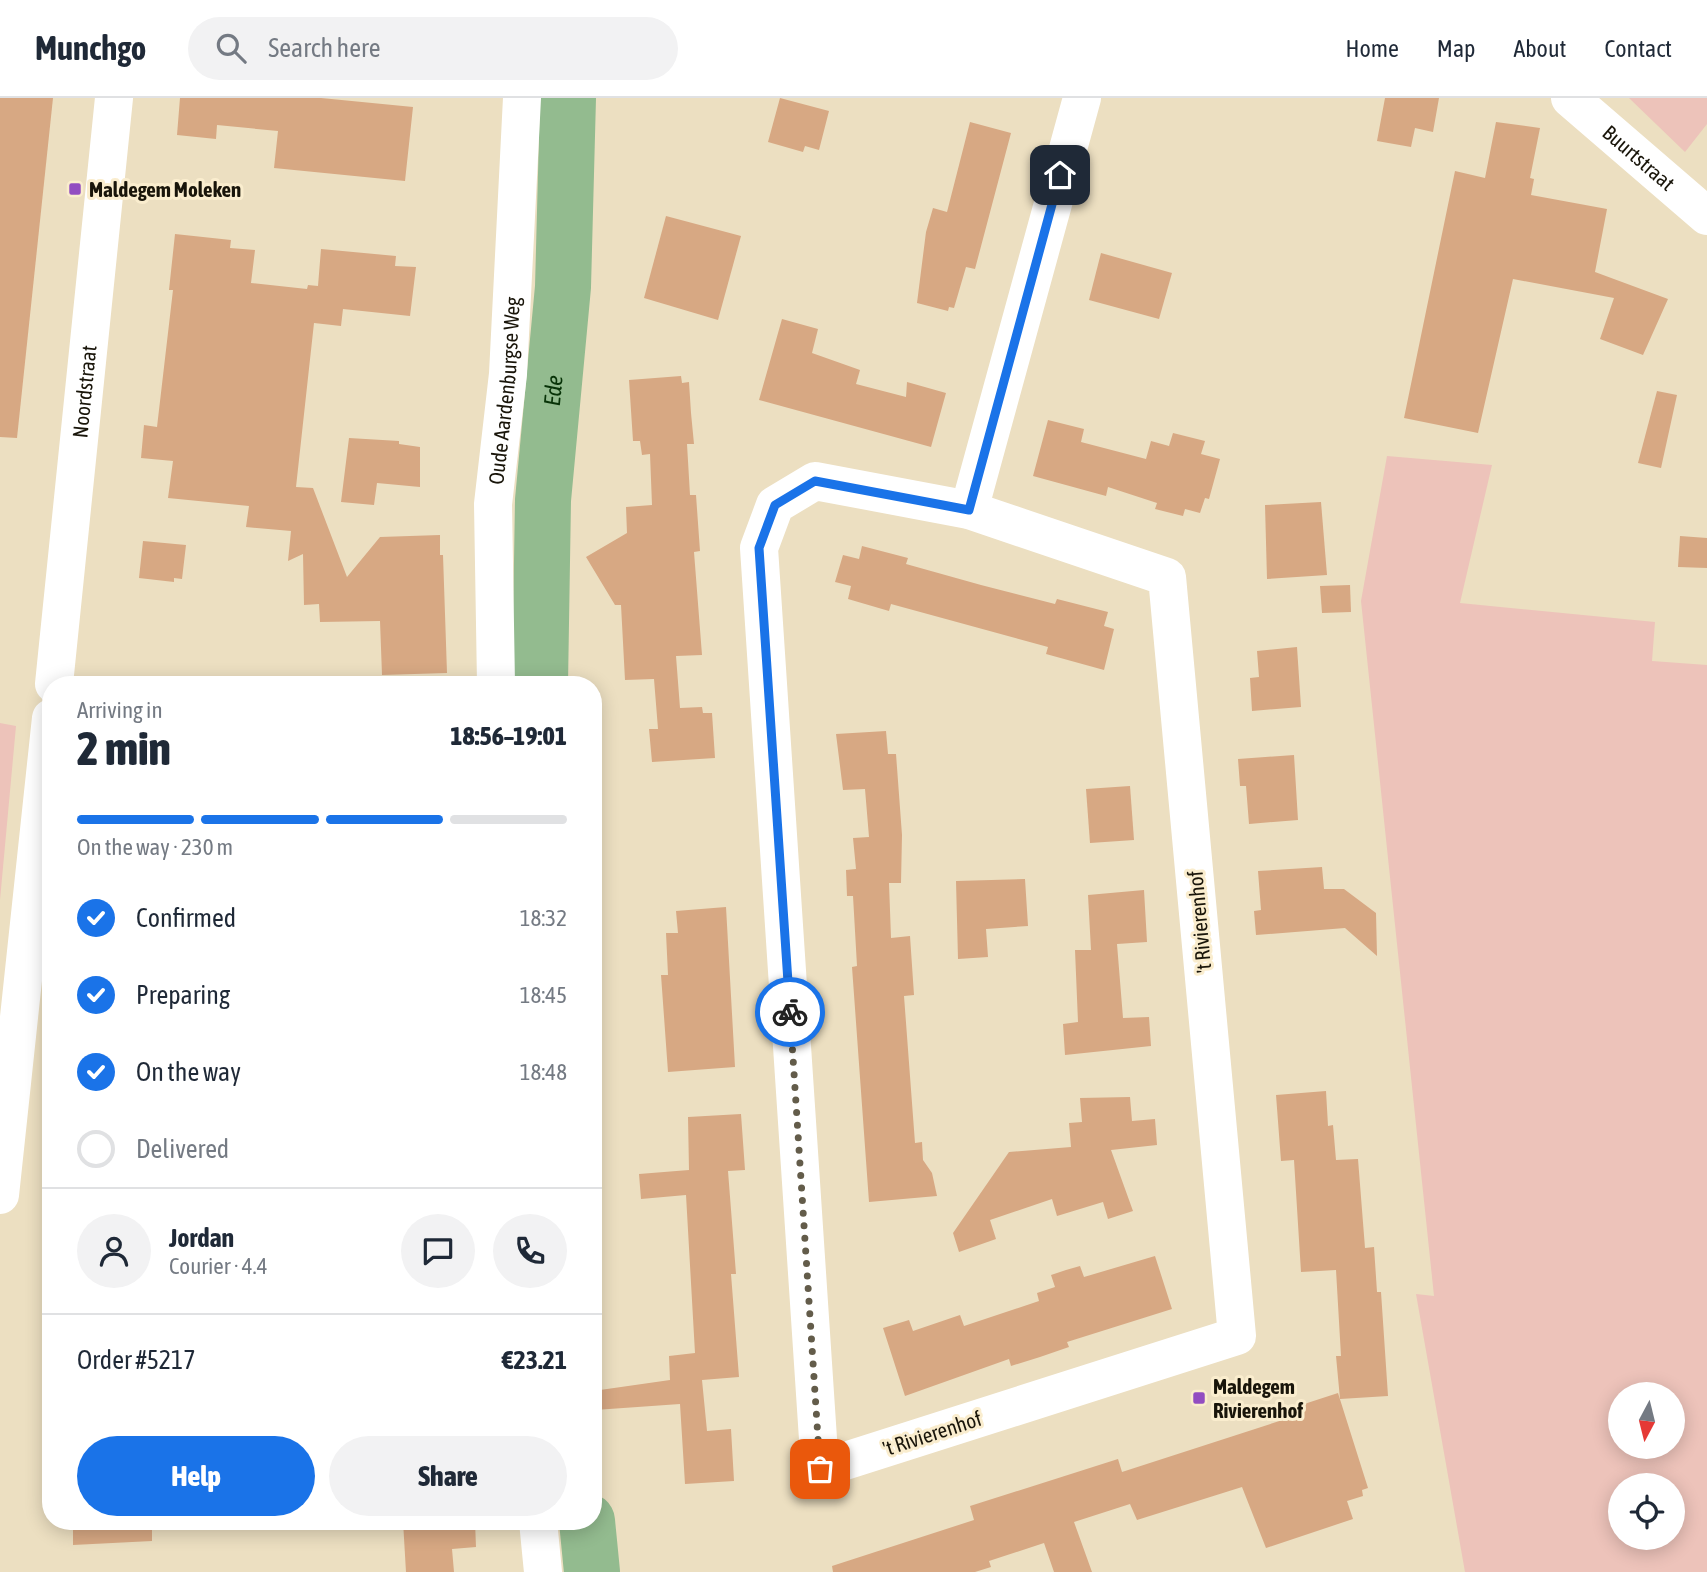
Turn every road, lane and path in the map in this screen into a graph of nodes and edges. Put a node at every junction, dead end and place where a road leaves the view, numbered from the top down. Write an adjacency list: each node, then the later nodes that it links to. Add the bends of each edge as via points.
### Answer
1 (114, 98): 7 (street, Noordstraat)
2 (522, 98): 8 (street, Oude Aardenburgse Weg, via 508,374 493,504)
3 (1082, 98): 6 (street)
4 (1570, 98): 5 (street, Buurtstraat)
5 (1707, 216)
6 (969, 510): 6 (street, 't Rivierenhof, via 815,481 775,505 759,548 820,1469 1237,1336 1167,578)
7 (55, 676)
8 (496, 676)
9 (42, 802): 10 (street)
10 (0, 1195)
11 (539, 1530): 12 (street)
12 (543, 1572)

